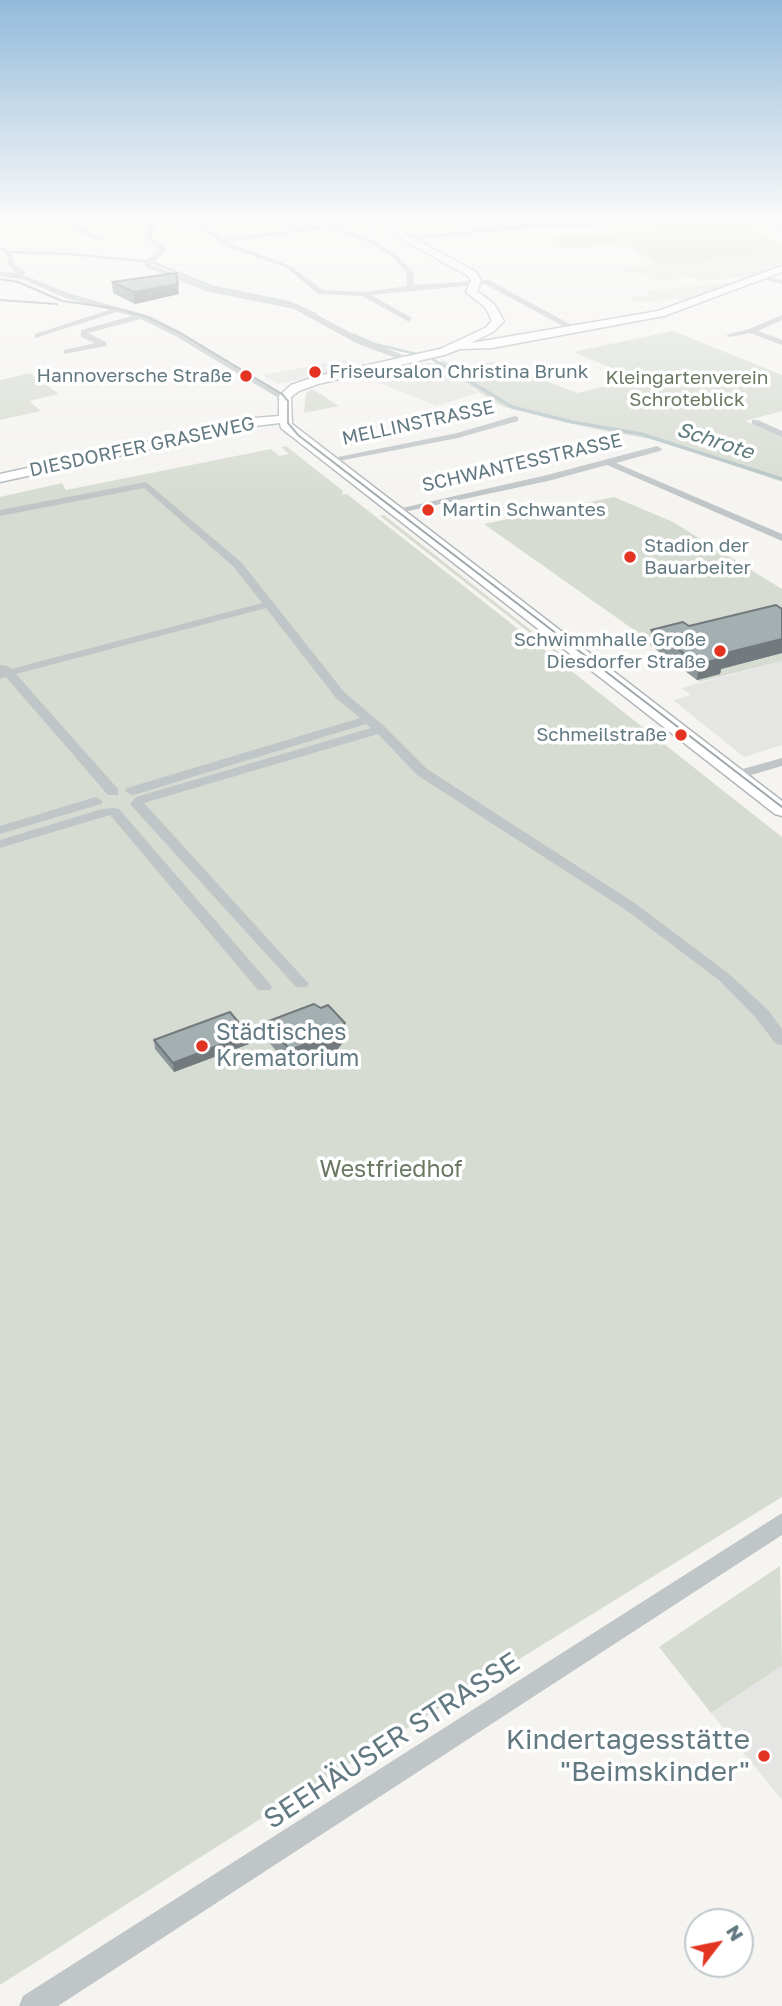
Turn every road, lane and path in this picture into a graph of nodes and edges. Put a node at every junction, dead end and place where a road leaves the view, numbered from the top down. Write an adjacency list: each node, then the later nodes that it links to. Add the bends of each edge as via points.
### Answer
1 (116, 311): 14 (street)
2 (120, 311): 8 (street)
3 (303, 311): 18 (street, via 361,342)
4 (393, 311): 10 (street)
5 (492, 311): 16 (main road, via 498,321)
6 (541, 311): 11 (street)
7 (674, 311): 11 (main road)
8 (142, 316): 17 (street, via 84,332 103,344); 19 (street)
9 (782, 317): 12 (street)
10 (409, 320)
11 (575, 329): 16 (main road, via 490,346)
12 (751, 331): 13 (street); 15 (street)
13 (730, 335)
14 (38, 336)
15 (782, 343)
16 (457, 347): 18 (main road)
17 (67, 352)
18 (422, 358): 19 (main road, via 310,382 292,389)
19 (285, 398): 20 (main road)
20 (284, 419): 25 (main road, via 290,430); 27 (main road, DIESDORFER GRASEWEG)
21 (515, 419): 25 (street, MELLINSTRASSE)
22 (755, 422): 23 (street)
23 (782, 435)
24 (657, 449): 26 (street, SCHWANTESSTRASSE)
25 (328, 460): 28 (main road)
26 (607, 462): 28 (street, SCHWANTESSTRASSE); 30 (street)
27 (0, 478)
28 (394, 511): 36 (main road)
29 (0, 513): 31 (street, via 146,485 238,565)
30 (782, 538)
31 (266, 605): 32 (street); 33 (street, via 340,695)
32 (3, 670): 37 (street)
33 (369, 719): 34 (street); 38 (street)
34 (380, 729): 38 (street); 46 (street, via 422,772 631,907 710,966 762,1014)
35 (782, 762): 36 (street)
36 (737, 775): 40 (main road)
37 (113, 792): 38 (street); 39 (street)
38 (137, 798): 41 (street); 44 (street)
39 (96, 801): 41 (street, via 98,808); 42 (street)
40 (782, 810)
41 (111, 812): 43 (street); 45 (street)
42 (0, 830)
43 (0, 844)
44 (301, 984)
45 (264, 987)
46 (782, 1040)
47 (782, 1523): 48 (street, SEEHÄUSER STRASSE)
48 (33, 2006)

